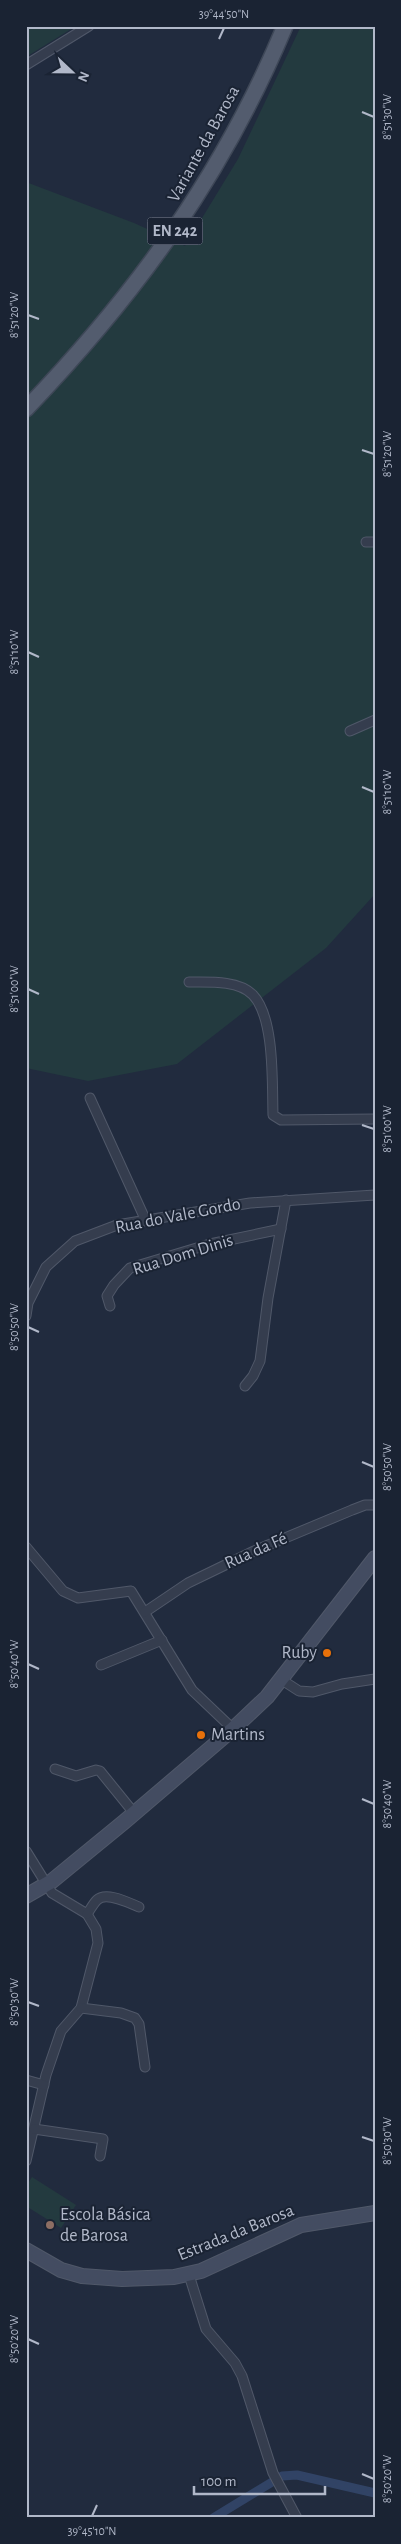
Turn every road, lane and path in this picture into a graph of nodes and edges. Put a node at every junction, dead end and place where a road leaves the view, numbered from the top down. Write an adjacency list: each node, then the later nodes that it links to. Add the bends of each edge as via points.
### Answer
1 (89, 26): 3 (street)
2 (285, 26): 4 (main road, Variante da Barosa / EN 242, via 235,132 172,235 109,318)
3 (26, 66)
4 (26, 409)
5 (375, 720): 6 (street)
6 (350, 732)
7 (190, 982): 9 (street, via 227,983 252,994 264,1017 271,1052 273,1115 282,1120)
8 (90, 1098): 12 (street)
9 (375, 1120)
10 (375, 1195): 11 (street, Rua do Vale Gordo)
11 (286, 1200): 12 (street, Rua do Vale Gordo); 13 (street)
12 (146, 1220): 15 (street, Rua do Vale Gordo, via 117,1225 75,1241 46,1267 28,1303)
13 (281, 1229): 14 (street, Rua Dom Dinis, via 210,1244 130,1268 107,1296); 16 (street, via 260,1361)
14 (110, 1306)
15 (26, 1316)
16 (245, 1386)
17 (375, 1505): 20 (street, Rua da Fé, via 359,1507 254,1551 188,1583)
18 (26, 1547): 20 (street, via 63,1591 78,1598 131,1590)
19 (375, 1558): 24 (main road)
20 (144, 1612): 21 (street)
21 (162, 1640): 22 (street); 25 (street, via 192,1690)
22 (101, 1665)
23 (375, 1679): 24 (street, via 313,1692 299,1690)
24 (282, 1680): 25 (main road)
25 (233, 1729): 27 (main road)
26 (55, 1769): 27 (street, via 76,1776 100,1771)
27 (134, 1814): 29 (main road)
28 (26, 1851): 29 (street)
29 (46, 1886): 30 (main road); 32 (street, via 52,1894)
30 (26, 1896)
31 (139, 1907): 32 (street, via 103,1897)
32 (88, 1914): 33 (street, via 96,1929 98,1943)
33 (81, 2008): 34 (street, via 122,2013 135,2018 139,2024); 36 (street, via 62,2032)
34 (145, 2067)
35 (26, 2080): 36 (street)
36 (44, 2084): 37 (street)
37 (34, 2129): 38 (street, via 103,2139); 39 (street)
38 (100, 2156)
39 (26, 2161)
40 (375, 2213): 42 (main road, Estrada da Barosa, via 301,2225)
41 (26, 2250): 42 (main road, Estrada da Barosa, via 60,2270 93,2278)
42 (189, 2275): 43 (street, via 206,2330 242,2376 273,2473)
43 (297, 2518)

